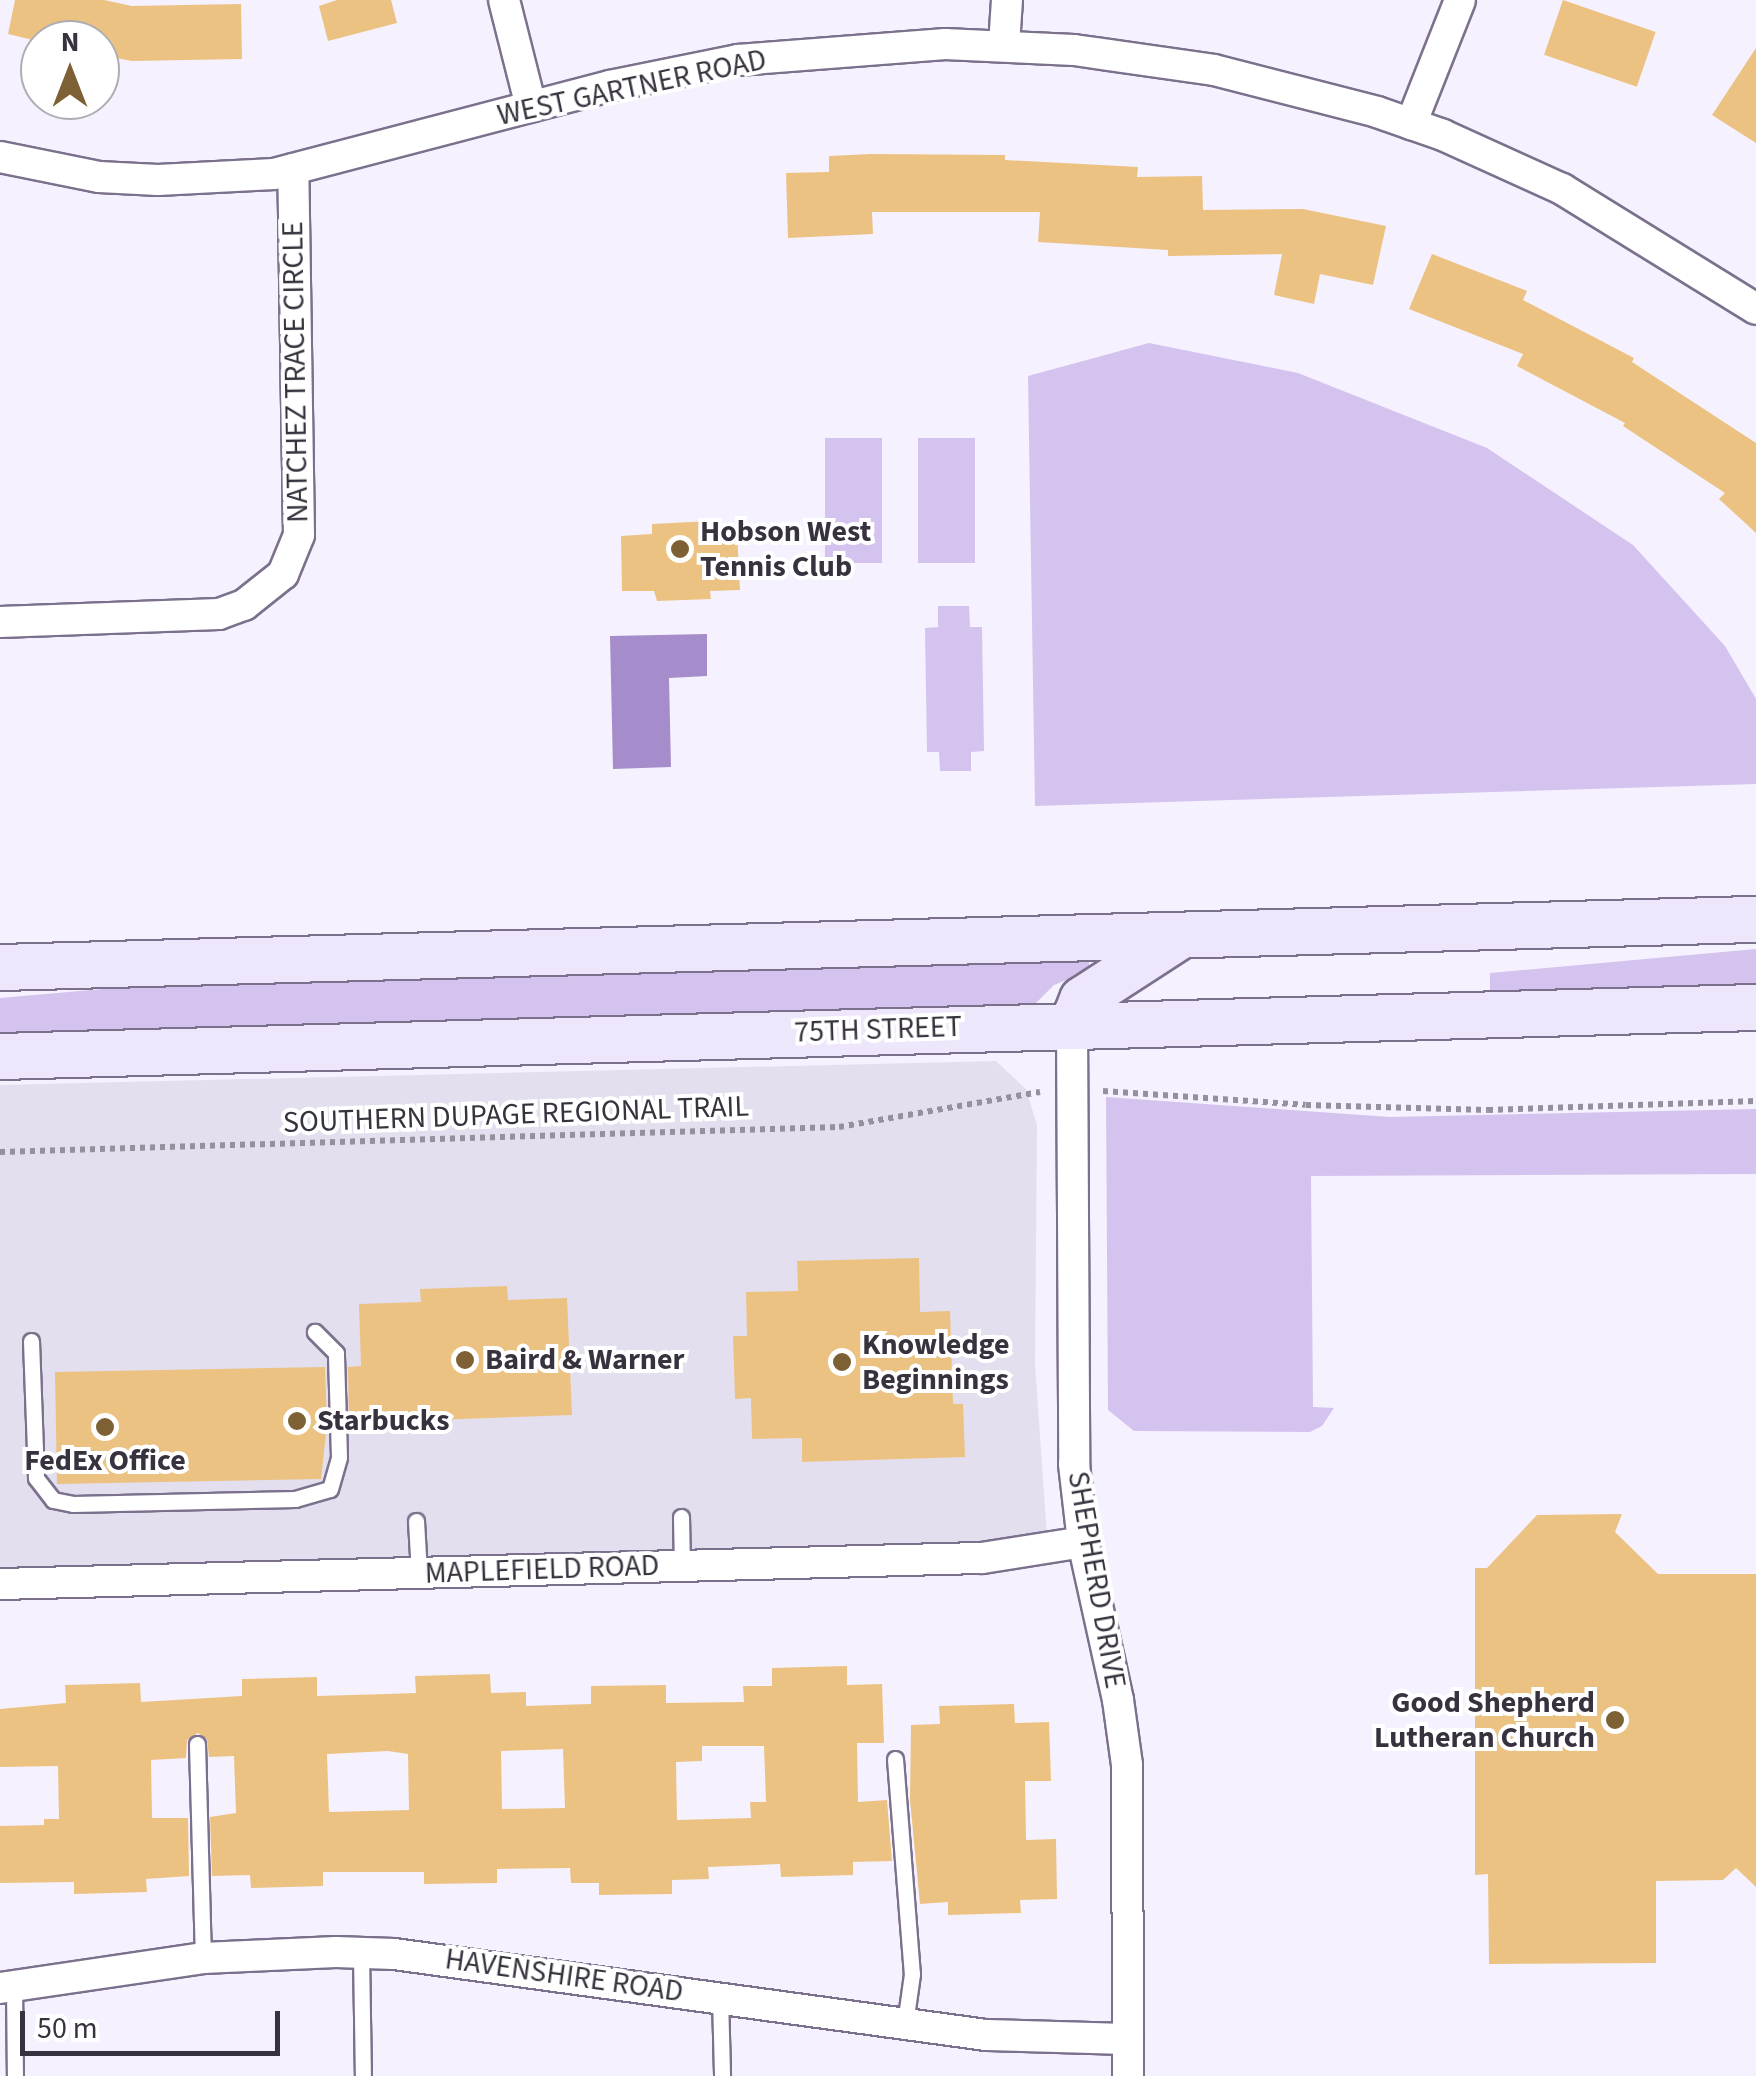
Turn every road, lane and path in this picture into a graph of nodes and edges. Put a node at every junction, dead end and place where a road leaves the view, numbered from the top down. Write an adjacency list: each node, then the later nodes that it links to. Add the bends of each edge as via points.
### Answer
1 (504, 0): 5 (street)
2 (1006, 0): 4 (street)
3 (1460, 0): 6 (street)
4 (1004, 45): 5 (street, WEST GARTNER ROAD, via 876,46 738,60); 6 (street, WEST GARTNER ROAD, via 1214,70)
5 (531, 108): 8 (street, WEST GARTNER ROAD)
6 (1411, 124): 9 (street, WEST GARTNER ROAD, via 1562,189)
7 (0, 158): 8 (street, WEST GARTNER ROAD, via 99,177 158,180)
8 (293, 170): 10 (street, NATCHEZ TRACE CIRCLE, via 299,535 283,574 219,614)
9 (1756, 308)
10 (0, 622)
11 (1756, 920): 12 (main road)
12 (1180, 935): 13 (main road); 15 (main road, via 1082,999)
13 (0, 967)
14 (1756, 1006): 15 (main road, 75TH STREET)
15 (1072, 1024): 16 (main road, 75TH STREET); 25 (street, SHEPHERD DRIVE, via 1074,1464)
16 (0, 1056)
17 (1111, 1091): 19 (path, via 1488,1110)
18 (1029, 1092): 20 (path, SOUTHERN DUPAGE REGIONAL TRAIL, via 839,1127)
19 (1756, 1101)
20 (0, 1152)
21 (315, 1332): 22 (lane, via 336,1353 340,1457 330,1489 295,1498 53,1500 36,1478)
22 (31, 1341)
23 (681, 1517): 26 (lane)
24 (416, 1521): 27 (lane)
25 (1083, 1542): 26 (street, MAPLEFIELD ROAD, via 982,1558); 36 (street, SHEPHERD DRIVE, via 1126,1765)
26 (682, 1566): 27 (street, MAPLEFIELD ROAD)
27 (419, 1573): 28 (street, MAPLEFIELD ROAD)
28 (0, 1584)
29 (197, 1744): 32 (lane)
30 (895, 1759): 35 (lane, via 912,1974)
31 (361, 1953): 32 (street, HAVENSHIRE ROAD); 34 (street, HAVENSHIRE ROAD, via 505,1966); 38 (lane)
32 (203, 1958): 33 (street, HAVENSHIRE ROAD)
33 (7, 1987): 37 (lane)
34 (720, 1998): 35 (street, HAVENSHIRE ROAD); 39 (lane)
35 (905, 2024): 36 (street, HAVENSHIRE ROAD)
36 (1128, 2038): 40 (street, SHEPHERD DRIVE)
37 (15, 2076)
38 (364, 2076)
39 (722, 2076)
40 (1128, 2076)

